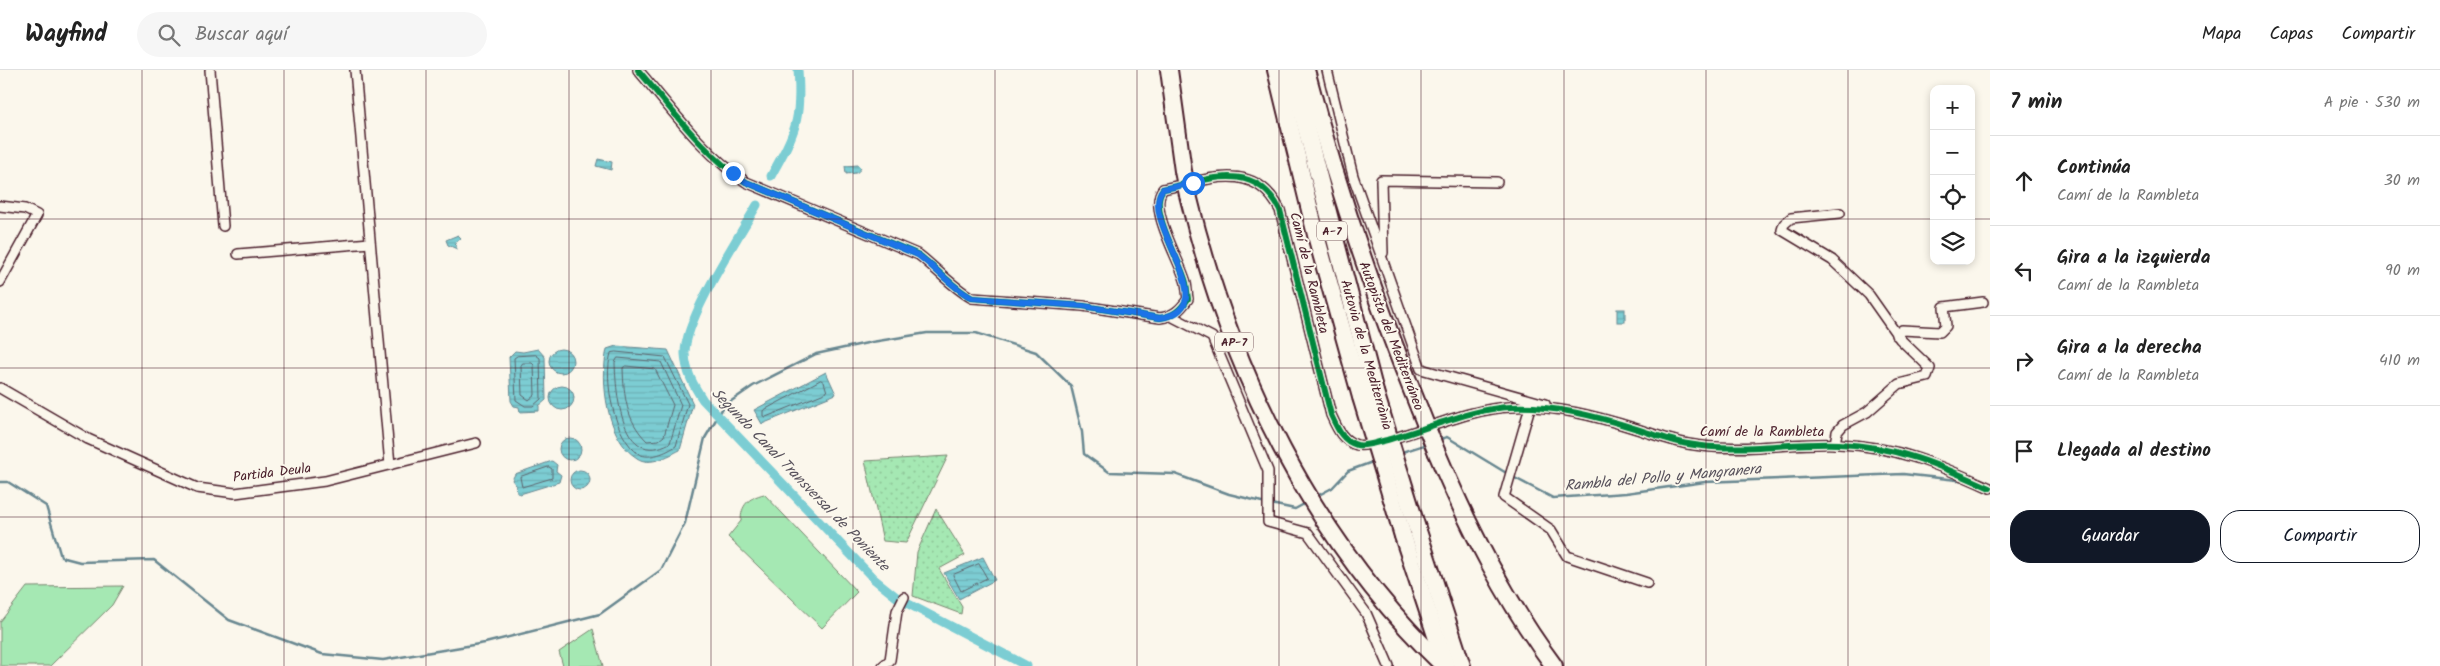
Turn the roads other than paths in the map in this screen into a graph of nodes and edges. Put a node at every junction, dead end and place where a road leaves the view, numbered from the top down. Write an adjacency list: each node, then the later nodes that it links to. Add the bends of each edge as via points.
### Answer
1 (210, 70): 12 (street)
2 (354, 70): 13 (street)
3 (638, 70): 18 (street, via 716,158 746,182 918,255 972,298 1083,306 1160,318)
4 (1169, 70): 33 (highway, AP-7, bridge, via 1188,195 1215,292 1240,361 1300,482 1319,512 1390,608)
5 (1276, 70): 21 (highway, Autovia de la Mediterrània / A-7, via 1317,239)
6 (1291, 70): 21 (highway, Autovia de la Mediterrània / A-7)
7 (1306, 70): 35 (highway, Autopista del Mediterráneo, bridge, via 1364,266 1437,453 1460,507 1511,605)
8 (1327, 70): 15 (street, via 1353,176)
9 (1497, 182): 15 (street, via 1381,180)
10 (0, 206): 16 (street, via 25,209 37,215)
11 (1840, 213): 19 (street, via 1791,218 1782,230 1832,260 1869,295)
12 (223, 226)
13 (370, 243): 14 (street); 26 (street)
14 (238, 254)
15 (1383, 260): 23 (street, via 1421,369)
16 (0, 282)
17 (1983, 302): 19 (street, via 1944,307 1946,326 1940,332 1902,330)
18 (1171, 316): 22 (street, Camí de la Rambleta, via 1188,299 1186,282 1162,219 1160,192 1220,178 1242,177 1259,183 1272,195 1280,210 1331,415 1338,432 1348,441 1366,445 1495,408); 32 (street, via 1212,337 1268,471 1268,522 1308,533 1366,613)
19 (1896, 334): 25 (street, via 1930,368 1929,374 1899,384 1867,412 1843,425 1837,432)
20 (0, 388): 26 (street, Partida Deula, via 88,440 197,488 235,494 325,481)
21 (1368, 395): 28 (highway, Autovia de la Mediterrània / A-7, bridge)
22 (1530, 406): 23 (street, Camí de la Rambleta); 29 (street, via 1504,497 1550,530 1567,556)
23 (1569, 410): 25 (street, Camí de la Rambleta, via 1687,444 1754,447)
24 (476, 443): 26 (street, Partida Deula)
25 (1836, 444): 27 (street, Camí de la Rambleta, via 1886,448 1928,460)
26 (390, 465)
27 (1990, 488)
28 (1410, 532): 33 (highway, Autovia de la Mediterrània / A-7, via 1427,610); 34 (highway, Autovia de la Mediterrània / A-7)
29 (1647, 583)
30 (903, 601): 31 (street, via 897,611 890,660)
31 (883, 666)
32 (1389, 666)
33 (1445, 666)
34 (1462, 666)
35 (1554, 666)

